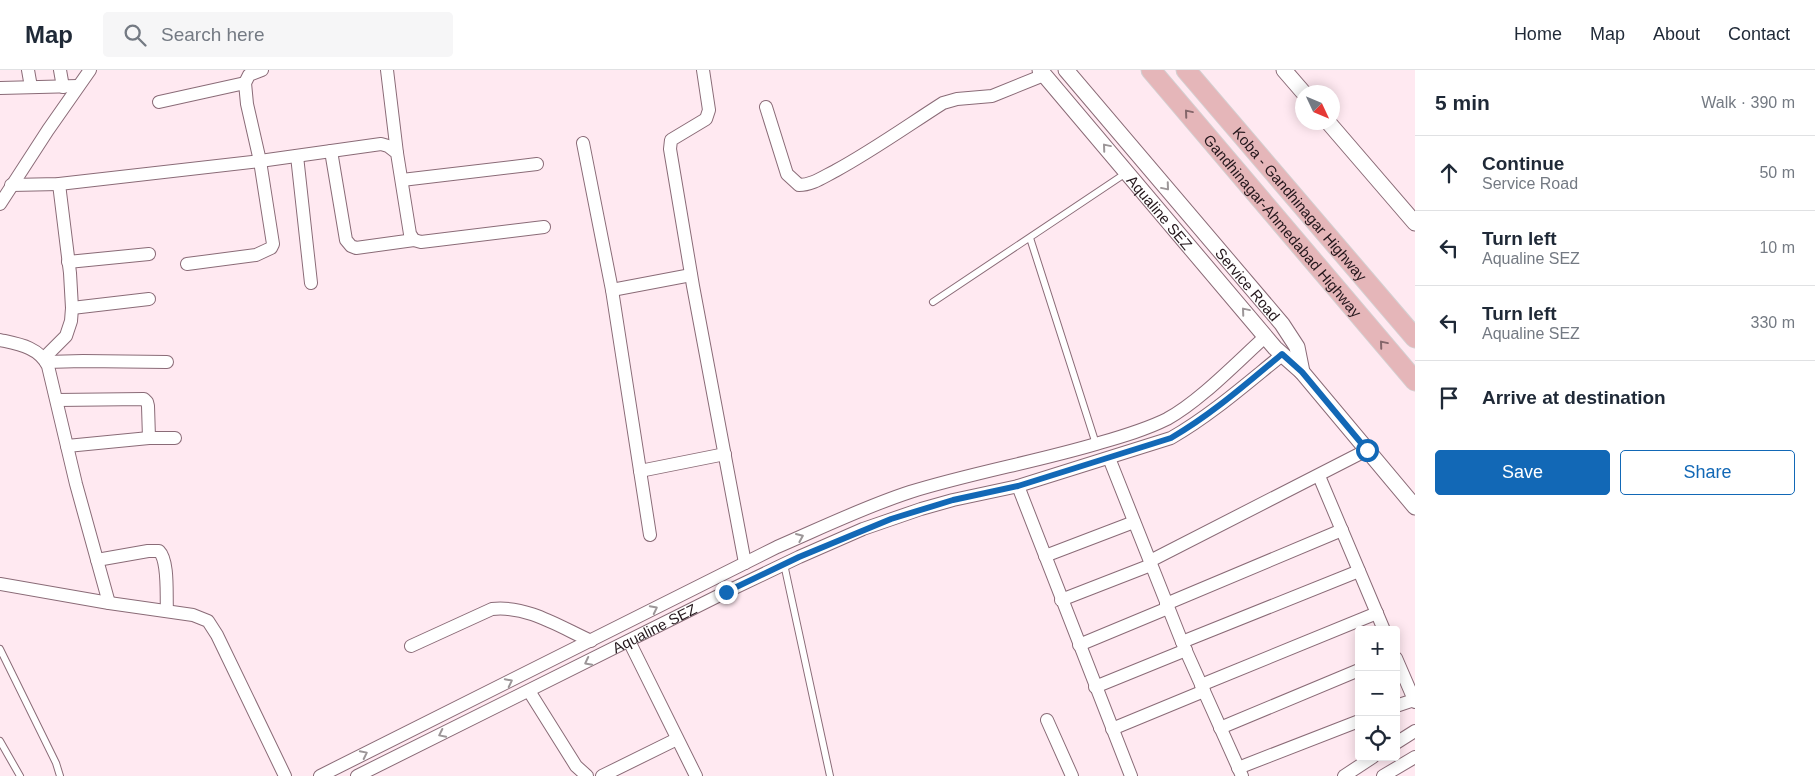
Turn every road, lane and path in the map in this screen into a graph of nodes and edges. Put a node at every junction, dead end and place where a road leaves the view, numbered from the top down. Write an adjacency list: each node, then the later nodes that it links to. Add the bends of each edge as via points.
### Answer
1 (28, 70): 15 (street)
2 (60, 70): 16 (street)
3 (90, 70): 14 (street)
4 (262, 70): 12 (street, via 249,75)
5 (387, 70): 23 (street)
6 (703, 70): 39 (street, via 708,110 706,119 671,140 670,149)
7 (1066, 70): 51 (street, Service Road, one-way to 51, via 1282,324 1297,347)
8 (1151, 70): 52 (main road, Gandhinagar-Ahmedabad Highway, one-way to 8)
9 (1186, 70): 46 (main road, Koba - Gandhinagar Highway)
10 (1284, 70): 13 (street)
11 (1042, 72): 19 (street, via 992,96 957,98 943,103 859,158 805,185 799,185 787,174); 27 (street, Aqualine SEZ, one-way to 11)
12 (245, 83): 18 (street); 25 (street)
13 (1297, 85)
14 (78, 86): 16 (street); 30 (street)
15 (31, 87): 16 (street); 17 (street)
16 (63, 87)
17 (0, 88)
18 (159, 102)
19 (766, 107)
20 (1335, 130): 32 (street)
21 (583, 143): 41 (street)
22 (330, 151): 23 (street, via 381,144); 24 (street); 35 (street, via 346,240 350,246 364,248)
23 (397, 153): 28 (street)
24 (297, 156): 25 (street); 40 (street)
25 (260, 161): 29 (street); 38 (street, via 271,248 256,255)
26 (537, 164): 28 (street)
27 (1127, 172): 34 (lane); 45 (street, Aqualine SEZ, one-way to 27)
28 (402, 180): 35 (street, via 410,234)
29 (59, 184): 30 (street); 37 (street)
30 (11, 185): 31 (street)
31 (0, 204)
32 (1415, 223)
33 (544, 227): 35 (street, via 421,242)
34 (1030, 238): 43 (lane); 56 (lane)
35 (414, 240)
36 (149, 254): 37 (street)
37 (68, 262): 44 (street)
38 (187, 264)
39 (691, 275): 41 (street); 59 (street)
40 (311, 283)
41 (612, 290): 61 (street)
42 (149, 299): 44 (street)
43 (933, 302)
44 (72, 308): 49 (street, via 68,331)
45 (1266, 336): 48 (street, Aqualine SEZ); 56 (street, via 1181,410 1148,428)
46 (1415, 338)
47 (0, 340): 49 (street, via 20,344)
48 (1282, 354): 51 (street, Aqualine SEZ); 60 (street, Aqualine SEZ, via 1186,430)
49 (45, 360): 50 (street); 53 (street)
50 (166, 362)
51 (1302, 372): 58 (street, Service Road)
52 (1415, 381)
53 (57, 400): 54 (street, via 144,399 148,406); 57 (street)
54 (149, 438): 55 (street); 57 (street)
55 (175, 438)
56 (1096, 444): 70 (street, one-way to 56, via 909,492)
57 (67, 446): 69 (street)
58 (1367, 450): 62 (street); 64 (street, Service Road)
59 (725, 454): 61 (street); 70 (street)
60 (1108, 458): 63 (street, Aqualine SEZ); 65 (street)
61 (640, 471): 67 (street)
62 (1319, 476): 66 (street); 71 (street)
63 (1018, 486): 68 (street); 72 (street, Aqualine SEZ, via 921,509 862,529)
64 (1415, 507)
65 (1134, 522): 68 (street); 71 (street)
66 (1342, 530): 73 (street); 77 (street)
67 (650, 535)
68 (1045, 556): 75 (street)
69 (97, 560): 76 (street); 78 (street, via 159,551 165,564)
70 (746, 563): 82 (street, one-way to 70)
71 (1150, 563): 75 (street); 77 (street)
72 (784, 564): 81 (street, Aqualine SEZ); 113 (lane)
73 (1359, 571): 79 (street); 85 (street)
74 (0, 584): 76 (street)
75 (1062, 600): 83 (street)
76 (108, 603): 78 (street)
77 (1167, 606): 83 (street); 85 (street)
78 (167, 610): 107 (street, via 208,621)
79 (1377, 613): 80 (street); 90 (street)
80 (1382, 626)
81 (629, 640): 91 (street, Aqualine SEZ, one-way to 91); 99 (street)
82 (591, 641): 84 (street, via 528,613 502,608 492,609); 108 (street, one-way to 82)
83 (1079, 645): 89 (street)
84 (411, 646)
85 (1184, 646): 89 (street); 90 (street)
86 (0, 649): 106 (lane)
87 (1400, 668): 92 (street)
88 (1357, 671): 96 (street)
89 (1095, 686): 97 (street)
90 (1203, 688): 96 (street); 97 (street)
91 (529, 692): 109 (street, Aqualine SEZ, one-way to 109); 110 (street, via 576,766)
92 (1414, 701): 93 (street)
93 (1400, 705)
94 (1047, 720): 114 (street)
95 (1355, 723): 104 (street)
96 (1220, 728): 104 (street)
97 (1112, 729): 115 (street)
98 (1415, 731): 100 (street)
99 (678, 739): 111 (street); 112 (street)
100 (1400, 740)
101 (0, 741): 105 (lane)
102 (1415, 757): 117 (street)
103 (1367, 761): 116 (street)
104 (1240, 772)
105 (20, 776)
106 (60, 776)
107 (285, 776)
108 (320, 776)
109 (357, 776)
110 (587, 776)
111 (602, 776)
112 (696, 776)
113 (830, 776)
114 (1072, 776)
115 (1131, 776)
116 (1344, 776)
117 (1383, 776)

